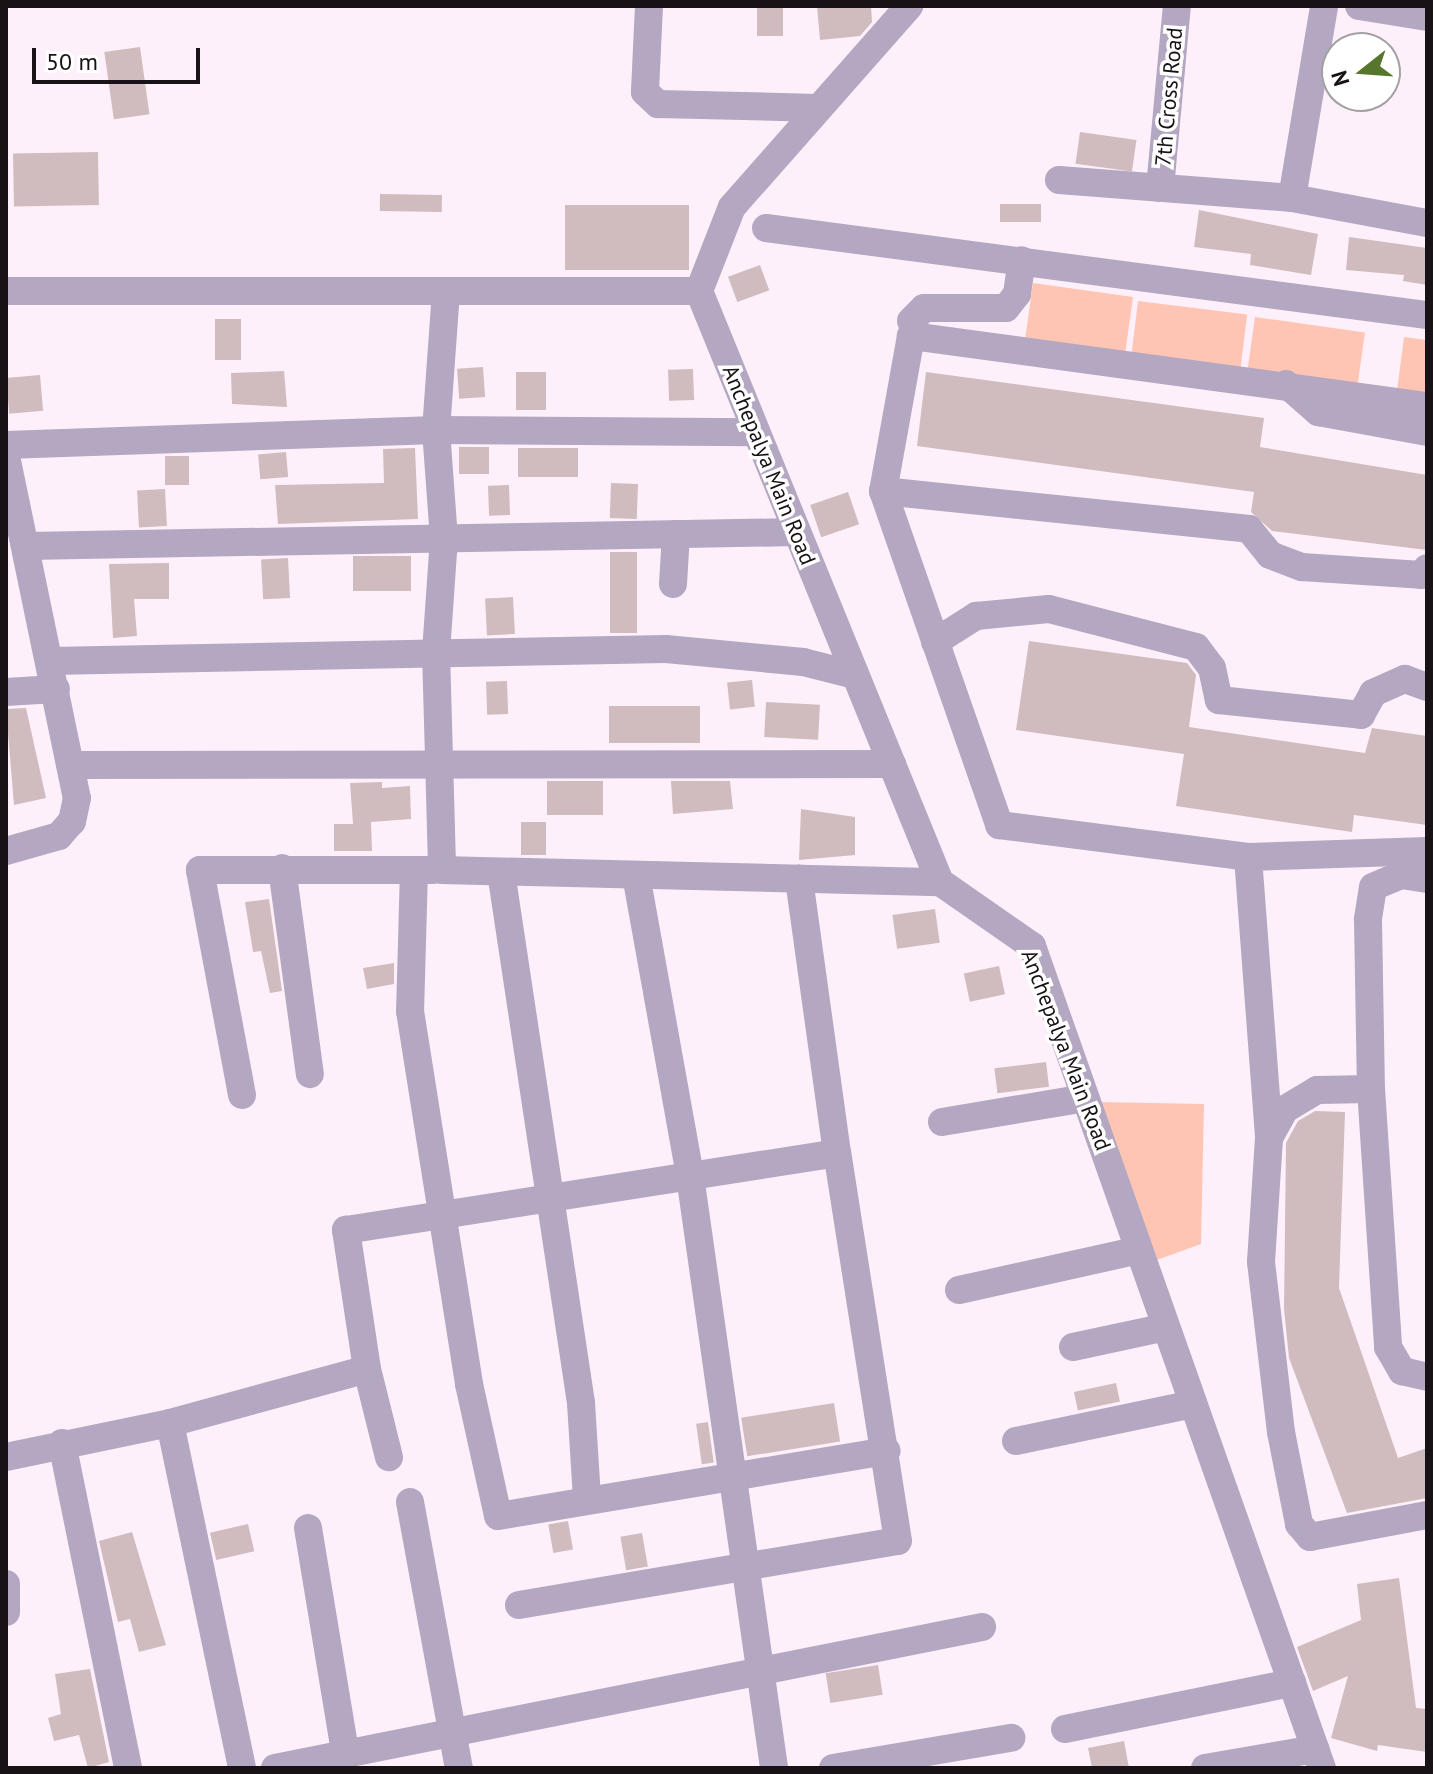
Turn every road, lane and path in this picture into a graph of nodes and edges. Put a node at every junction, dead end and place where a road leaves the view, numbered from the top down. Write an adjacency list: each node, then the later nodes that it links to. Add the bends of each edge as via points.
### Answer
1 (649, 6): 7 (street, via 645,92 658,104)
2 (909, 6): 7 (street)
3 (1177, 6): 9 (street, 7th Cross Road)
4 (1324, 6): 10 (street)
5 (1359, 6): 6 (street)
6 (1427, 17)
7 (818, 108): 16 (street, via 732,207)
8 (1059, 180): 9 (street)
9 (1160, 188): 10 (street)
10 (1292, 198): 11 (street)
11 (1427, 223)
12 (766, 228): 13 (street)
13 (1022, 260): 17 (street); 18 (street, via 1017,294 1006,308 924,308)
14 (6, 291): 15 (street)
15 (446, 291): 16 (street); 21 (street)
16 (699, 291): 22 (street, Anchepalya Main Road)
17 (1427, 315)
18 (911, 321)
19 (1286, 384): 20 (street); 23 (street, via 1318,412); 26 (street, via 911,336)
20 (1427, 406)
21 (436, 430): 22 (street); 24 (street); 29 (street)
22 (754, 432): 27 (street, Anchepalya Main Road)
23 (1427, 432)
24 (6, 445)
25 (6, 456): 30 (street)
26 (883, 491): 31 (street, via 1249,529 1270,555 1302,567 1421,575); 33 (street)
27 (797, 532): 28 (street); 36 (street, Anchepalya Main Road)
28 (676, 534): 29 (street); 32 (street)
29 (444, 538): 30 (street); 34 (street)
30 (21, 556): 35 (street)
31 (1427, 568)
32 (673, 584)
33 (935, 642): 37 (street, via 976,616 1049,609 1196,647 1212,668 1219,700 1361,715 1373,693 1405,679); 45 (street, via 999,825)
34 (436, 651): 35 (street); 36 (street, via 666,649 803,662); 40 (street)
35 (50, 661): 38 (street)
36 (855, 675): 41 (street, Anchepalya Main Road)
37 (1427, 687)
38 (56, 689): 39 (street); 42 (street)
39 (6, 692)
40 (437, 763): 41 (street); 42 (street); 47 (street)
41 (892, 764): 52 (street, Anchepalya Main Road)
42 (71, 765): 43 (street, via 77,798 72,821 59,836)
43 (6, 851)
44 (1427, 851): 45 (street)
45 (1248, 857): 58 (street)
46 (282, 868): 47 (street); 53 (street); 55 (street, via 200,870)
47 (428, 870): 48 (street); 62 (street, via 410,1011)
48 (501, 872): 49 (street); 61 (street)
49 (636, 875): 50 (street); 60 (street)
50 (799, 879): 52 (street); 59 (street)
51 (1427, 879): 54 (street, via 1401,875 1373,887)
52 (940, 882): 56 (street, Anchepalya Main Road, via 1032,946)
53 (310, 1074)
54 (1371, 1089): 58 (street, via 1317,1090 1285,1109); 68 (street, via 1388,1347 1402,1371)
55 (242, 1095)
56 (1085, 1098): 57 (street); 63 (street, Anchepalya Main Road)
57 (942, 1122)
58 (1269, 1138): 79 (street, via 1261,1262 1299,1524 1321,1539)
59 (837, 1153): 60 (street); 73 (street)
60 (690, 1176): 61 (street); 76 (street)
61 (550, 1196): 62 (street); 77 (street, via 581,1403)
62 (443, 1212): 67 (street, via 346,1230); 77 (street, via 469,1384 498,1516)
63 (1139, 1250): 64 (street); 65 (street, Anchepalya Main Road)
64 (959, 1290)
65 (1166, 1327): 66 (street); 69 (street, Anchepalya Main Road)
66 (1073, 1347)
67 (367, 1369): 70 (street); 75 (street)
68 (1427, 1377)
69 (1193, 1404): 71 (street); 87 (street, Anchepalya Main Road)
70 (170, 1423): 72 (street); 94 (street)
71 (1016, 1441)
72 (62, 1443): 74 (street); 93 (street)
73 (887, 1451): 76 (street); 81 (street, via 898,1541)
74 (6, 1457)
75 (389, 1457)
76 (734, 1478): 77 (street); 81 (street)
77 (587, 1499)
78 (410, 1502): 89 (street)
79 (1427, 1515)
80 (308, 1528): 91 (street)
81 (744, 1566): 83 (street); 86 (street)
82 (6, 1584): 84 (street)
83 (519, 1605)
84 (6, 1612)
85 (982, 1627): 86 (street, via 835,1651)
86 (756, 1672): 89 (street); 97 (street)
87 (1292, 1683): 88 (street); 92 (street, Anchepalya Main Road)
88 (1065, 1729)
89 (452, 1736): 91 (street, via 368,1753); 96 (street)
90 (1011, 1738): 98 (street)
91 (345, 1752): 95 (street)
92 (1319, 1759): 99 (street)
93 (128, 1768)
94 (243, 1768)
95 (275, 1768)
96 (459, 1768)
97 (774, 1768)
98 (833, 1768)
99 (1205, 1768)

